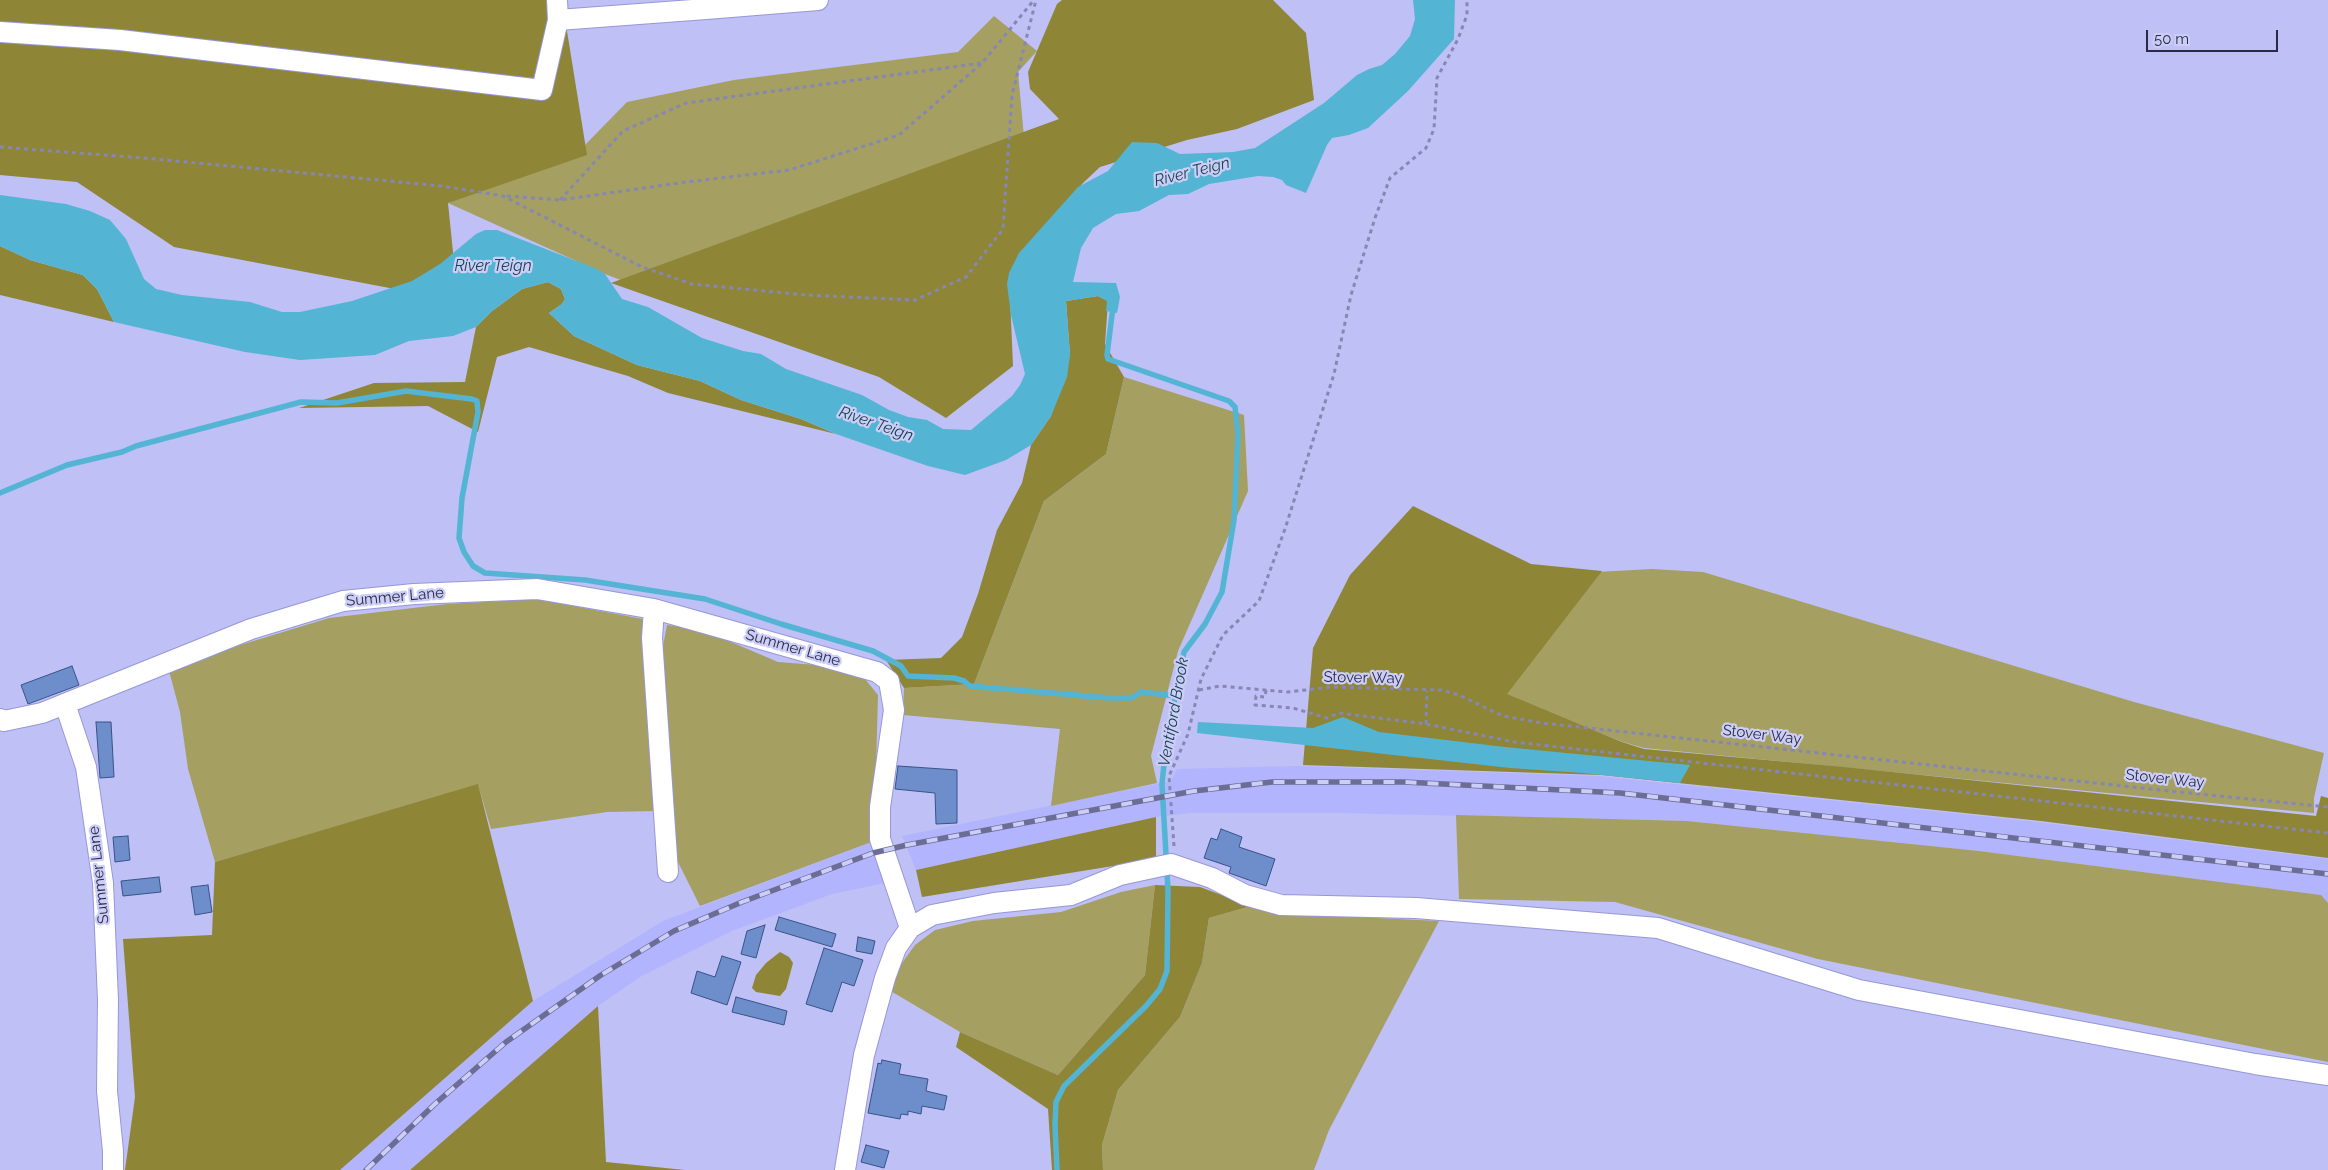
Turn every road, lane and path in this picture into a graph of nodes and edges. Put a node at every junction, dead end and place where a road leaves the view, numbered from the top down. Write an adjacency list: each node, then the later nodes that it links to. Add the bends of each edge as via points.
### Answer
1 (557, 0): 6 (street)
2 (818, 0): 5 (street)
3 (1035, 0): 8 (path); 10 (path, via 1012,95 1003,229 966,277 915,300 806,295 692,284 642,266)
4 (1468, 0): 13 (path, via 1468,15 1437,78 1434,129 1426,148 1390,178 1375,218 1350,295 1334,374 1259,601 1223,635 1203,672)
5 (706, 5): 6 (street)
6 (558, 20): 7 (street, via 542,90 120,40)
7 (0, 32)
8 (982, 63): 11 (path, via 899,135 789,170); 11 (path, via 686,103 623,131)
9 (0, 147): 10 (path, via 432,185)
10 (503, 196): 11 (path)
11 (560, 200)
12 (654, 609): 16 (street, Summer Lane, via 537,589 414,594 342,601 251,630); 22 (street, via 652,638); 23 (street, Summer Lane, via 876,672 890,681 894,710 880,806 880,839)
13 (1199, 690): 14 (path, Stover Way, via 1220,686); 21 (path, via 1188,734 1169,776)
14 (1266, 690): 15 (path, Stover Way, via 1287,692 1333,687); 18 (path, via 1265,697 1256,696 1254,705 1293,708 1327,718 1339,714)
15 (1427, 690): 18 (path); 19 (path, Stover Way, via 1459,695 1503,716 1542,723)
16 (65, 704): 17 (street, via 42,713); 25 (street, Summer Lane, via 86,767 103,883)
17 (0, 719)
18 (1426, 724): 20 (path, via 1514,742)
19 (2328, 806)
20 (2328, 833)
21 (1166, 865): 23 (street, via 1120,875 1072,895 994,903 932,915); 24 (street, via 1212,878 1245,895 1281,905 1416,908 1658,928 1859,990)
22 (668, 872)
23 (910, 928): 26 (street, via 896,948 885,978 864,1055)
24 (2328, 1076)
25 (113, 1170)
26 (845, 1170)

